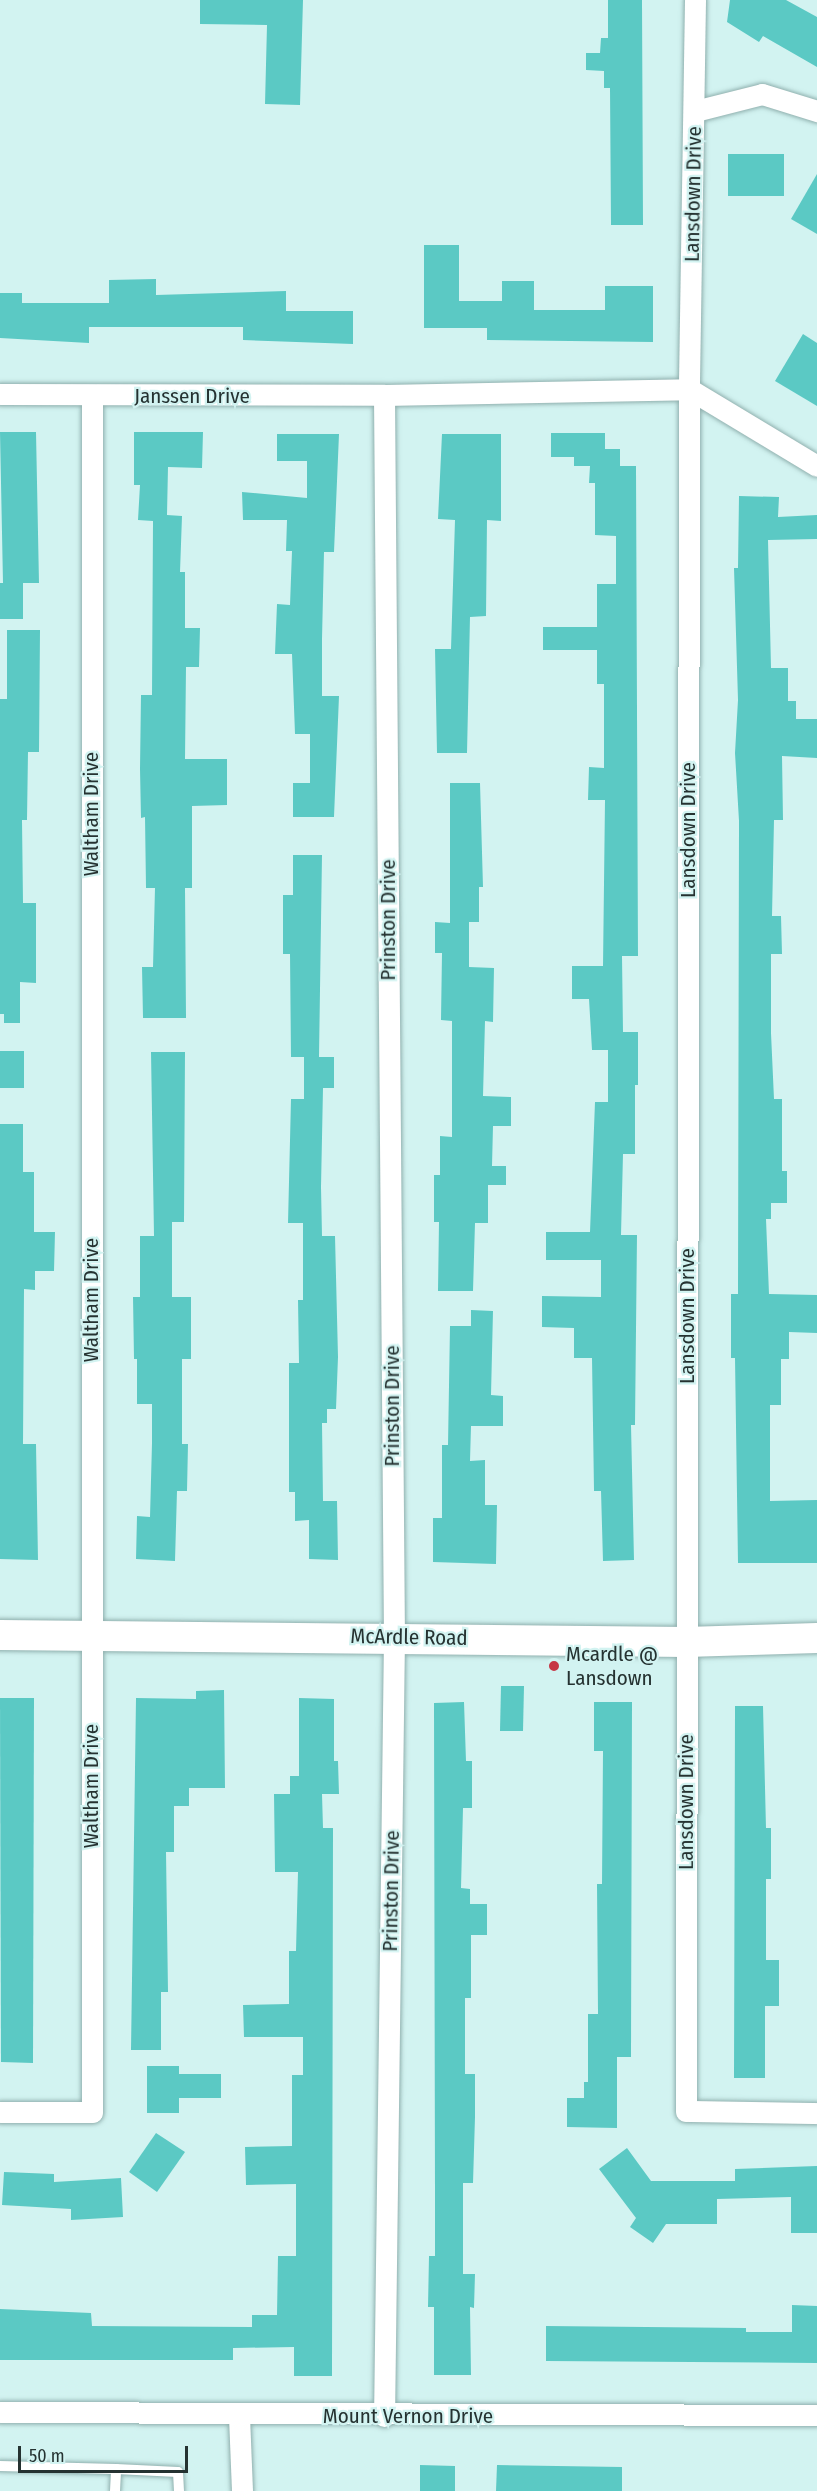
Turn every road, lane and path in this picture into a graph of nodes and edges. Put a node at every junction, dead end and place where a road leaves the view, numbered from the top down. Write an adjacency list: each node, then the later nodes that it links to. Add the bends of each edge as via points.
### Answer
1 (695, 0): 2 (street, Lansdown Drive)
2 (695, 111): 3 (street, via 762,94); 4 (street, Lansdown Drive)
3 (817, 111)
4 (689, 389): 6 (street); 8 (street); 13 (street, Lansdown Drive)
5 (0, 394): 7 (street, Janssen Drive)
6 (384, 395): 7 (street, Janssen Drive); 10 (street, Prinston Drive)
7 (92, 396): 11 (street, Waltham Drive)
8 (817, 466)
9 (0, 1635): 11 (main road, McArdle Road)
10 (394, 1636): 11 (main road, McArdle Road); 13 (main road, McArdle Road); 19 (street, Prinston Drive)
11 (91, 1637): 14 (street, Waltham Drive, via 92,2112)
12 (817, 1638): 13 (main road, McArdle Road)
13 (686, 1642): 15 (street, Lansdown Drive, via 686,2111)
14 (0, 2112)
15 (817, 2113)
16 (0, 2412): 18 (street, Mount Vernon Drive)
17 (817, 2415): 19 (street, Mount Vernon Drive)
18 (240, 2416): 19 (street, Mount Vernon Drive); 24 (street)
19 (384, 2416)
20 (0, 2466): 21 (lane)
21 (116, 2469): 22 (lane); 23 (lane, via 178,2472)
22 (115, 2491)
23 (179, 2491)
24 (242, 2491)

